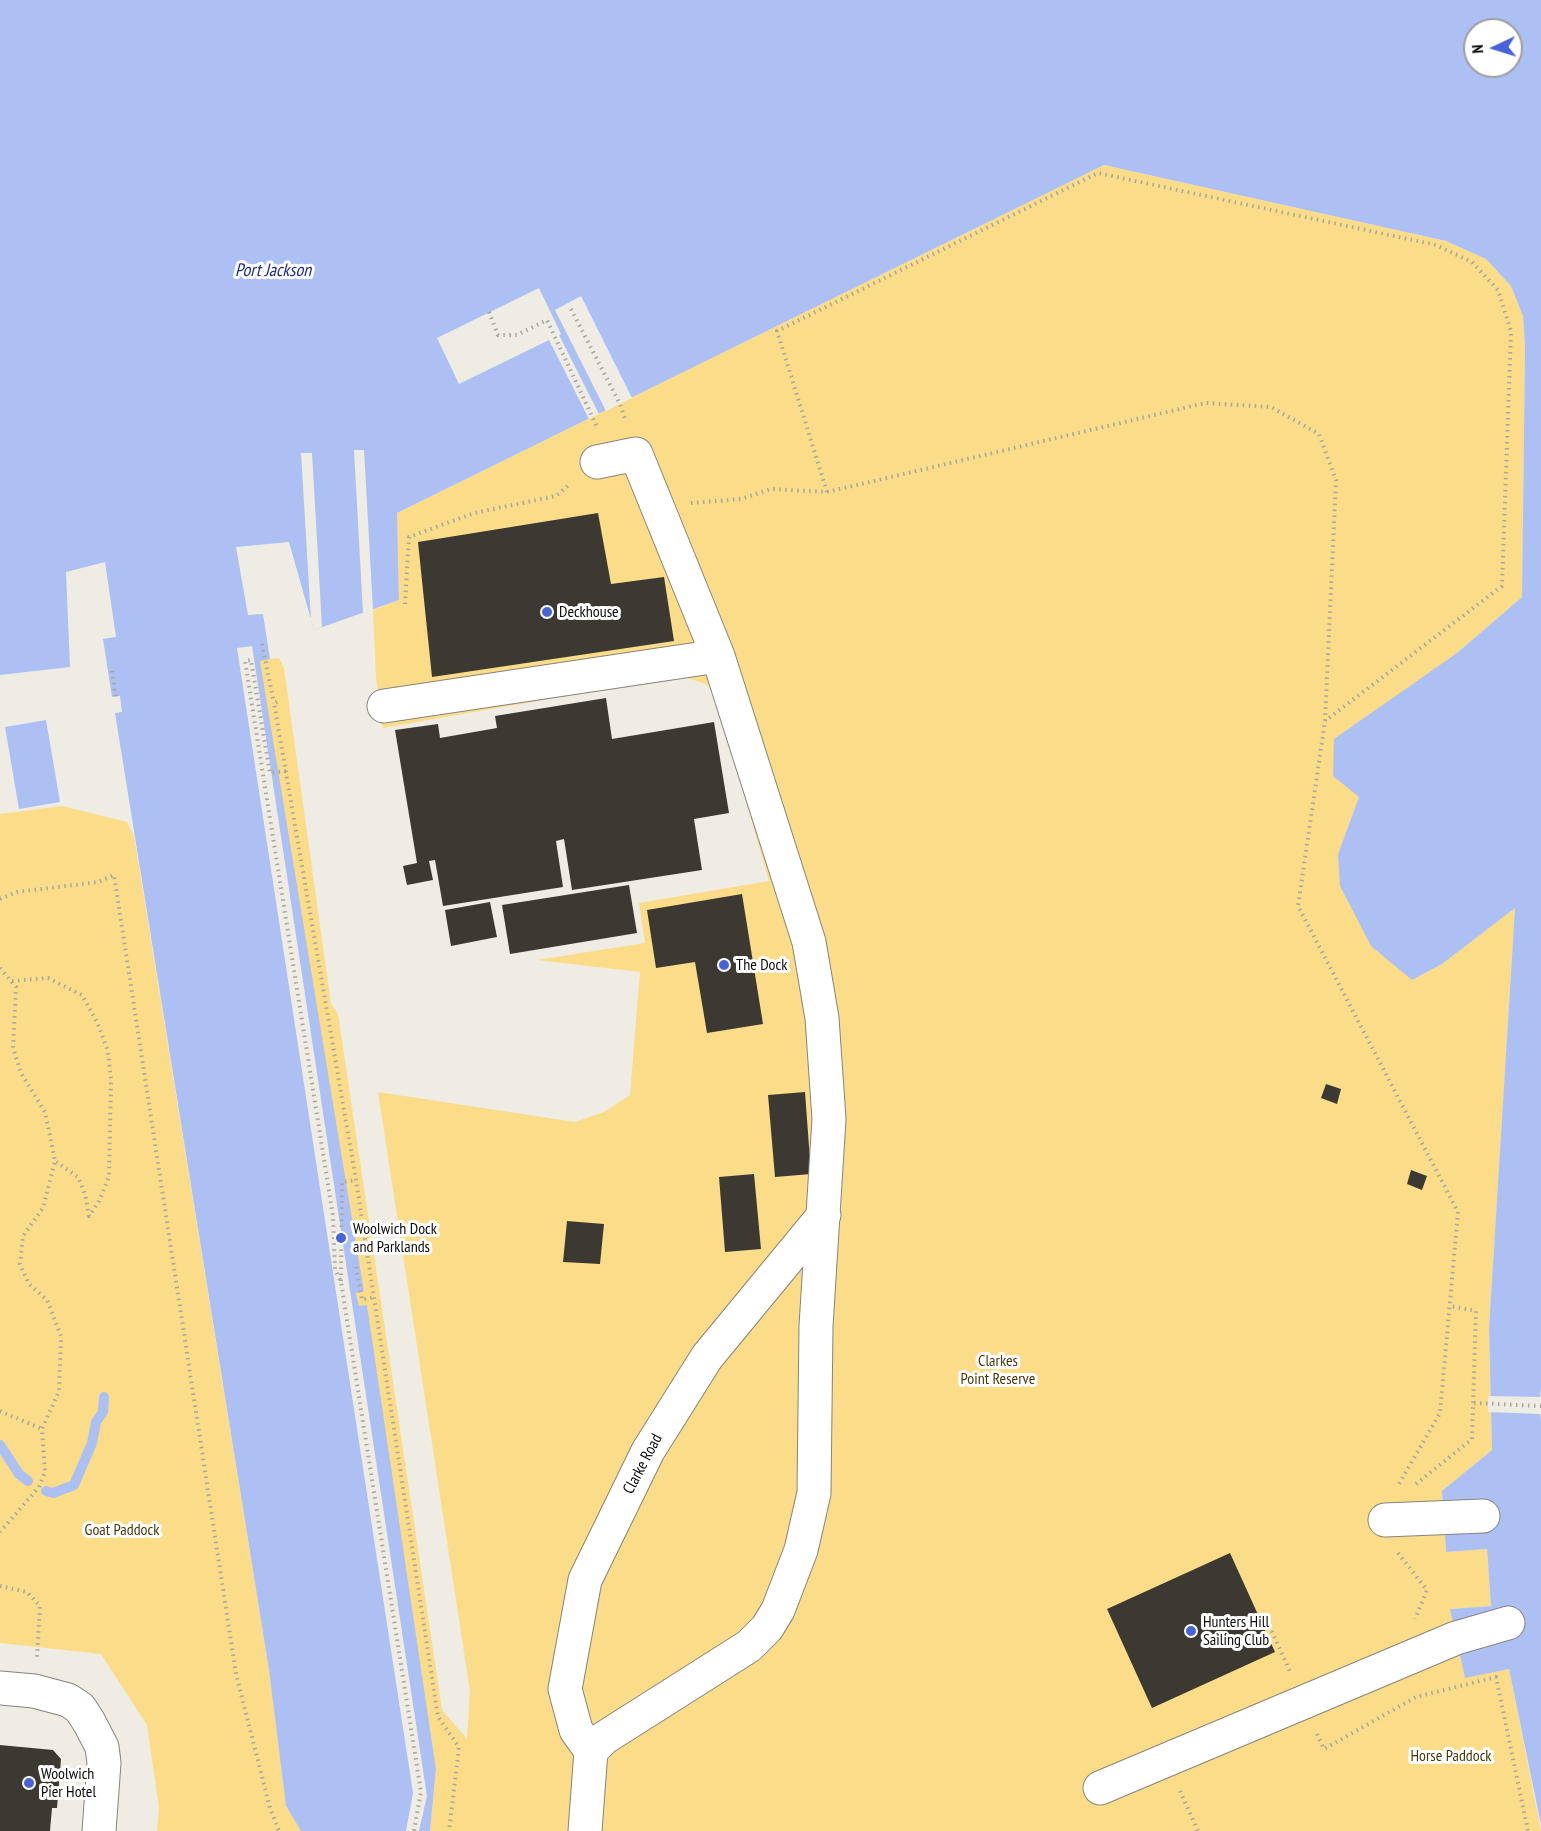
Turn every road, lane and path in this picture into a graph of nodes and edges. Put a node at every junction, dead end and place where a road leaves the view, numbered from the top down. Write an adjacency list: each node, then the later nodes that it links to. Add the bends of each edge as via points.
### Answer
1 (571, 309): 4 (path, via 620,404)
2 (489, 312): 3 (path, via 498,335 517,335 547,320)
3 (594, 417)
4 (636, 454): 5 (street); 7 (street)
5 (597, 462): 8 (path, via 556,495 474,513 409,537)
6 (827, 492): 7 (path, via 771,489 741,499); 14 (path, via 1205,403 1271,407 1319,434 1335,480); 14 (path, via 777,331 1098,173 1436,245 1472,262 1498,290 1511,331 1502,586)
7 (658, 507): 10 (street)
8 (405, 604)
9 (262, 644): 15 (path)
10 (718, 656): 13 (street); 21 (street, via 809,942 822,1018 829,1119)
11 (112, 671): 12 (path)
12 (116, 697)
13 (384, 706)
14 (1325, 721): 25 (path, via 1298,906 1458,1212)
15 (286, 771): 20 (path); 23 (path, via 270,773 251,660 245,661 333,1216 335,1269)
16 (0, 899): 44 (path, via 17,892 98,882 114,875 236,1674)
17 (0, 968): 18 (path)
18 (11, 981): 19 (path, via 16,987 13,1048 21,1073 45,1112); 19 (path, via 48,978 82,995 108,1051 109,1177 89,1216 78,1177)
19 (55, 1161): 29 (path, via 43,1209 22,1236 20,1264 29,1284 47,1300 61,1336 59,1391)
20 (356, 1180): 23 (path, via 342,1182); 24 (path)
21 (824, 1215): 40 (street, Clarke Road, via 707,1357 648,1451 585,1580 565,1689 576,1730); 40 (street, via 816,1326 814,1493 801,1550 778,1610 749,1646 604,1738)
22 (356, 1268): 24 (path, via 362,1300)
23 (341, 1282): 45 (path, via 421,1792)
24 (374, 1297): 46 (path, via 438,1717 459,1747)
25 (1450, 1306): 26 (path, via 1476,1311); 30 (path, via 1440,1413)
26 (1474, 1403): 27 (path); 30 (path, via 1472,1439)
27 (1541, 1406)
28 (0, 1411): 29 (path)
29 (42, 1429): 32 (path, via 45,1472 39,1487)
30 (1385, 1514): 31 (street); 36 (path, via 1385,1536 1428,1590 1415,1617)
31 (1483, 1516)
32 (0, 1532)
33 (0, 1586): 37 (path, via 27,1592 40,1606)
34 (1267, 1620): 39 (path)
35 (1508, 1623): 36 (street)
36 (1419, 1653): 39 (street)
37 (36, 1657)
38 (0, 1688): 43 (street, via 34,1691 68,1700 80,1708 102,1747)
39 (1303, 1703): 41 (street); 49 (path, via 1324,1749 1416,1697 1496,1677)
40 (591, 1751): 47 (street)
41 (1166, 1761): 42 (street); 48 (path)
42 (1100, 1788)
43 (99, 1831)
44 (279, 1831)
45 (414, 1831)
46 (449, 1831)
47 (585, 1831)
48 (1198, 1831)
49 (1528, 1831)

